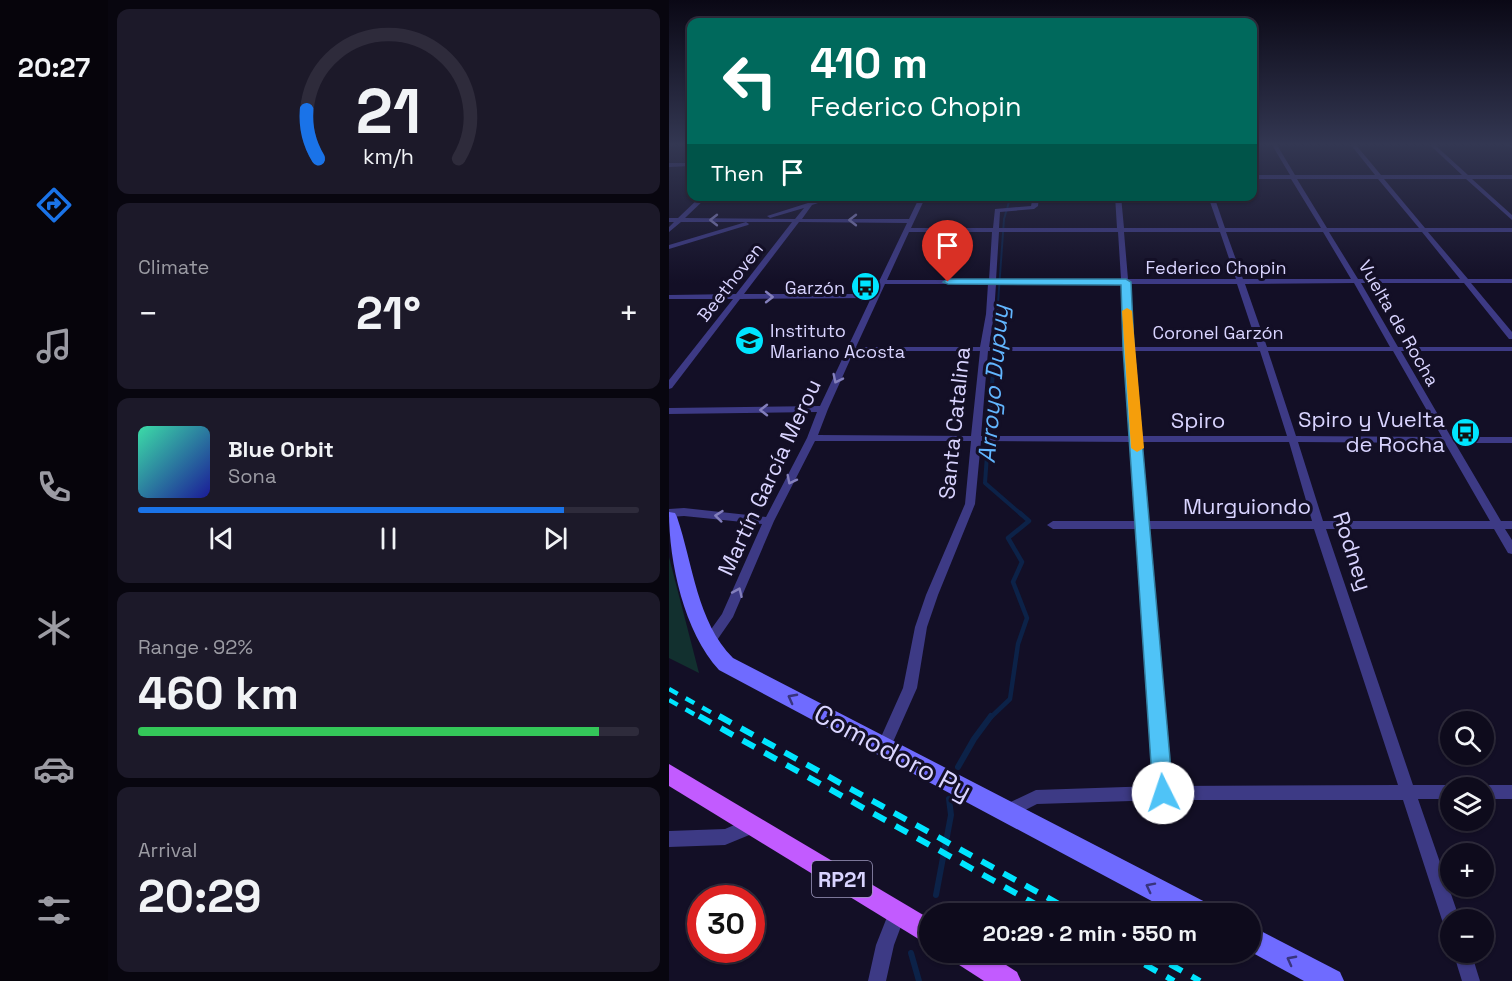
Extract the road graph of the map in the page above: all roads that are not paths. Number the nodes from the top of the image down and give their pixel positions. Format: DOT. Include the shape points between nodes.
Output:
graph roads {
  1 [pos="1300,191"];
  2 [pos="1391,191"];
  3 [pos="1481,191"];
  4 [pos="700,201"];
  5 [pos="812,201"];
  6 [pos="820,201"];
  7 [pos="920,201"];
  8 [pos="1036,201"];
  9 [pos="1118,201"];
  10 [pos="1213,201"];
  11 [pos="810,204"];
  12 [pos="1512,218"];
  13 [pos="669,220"];
  14 [pos="680,220"];
  15 [pos="758,220"];
  16 [pos="797,220"];
  17 [pos="911,220"];
  18 [pos="669,230"];
  19 [pos="907,230"];
  20 [pos="1120,230"];
  21 [pos="1223,230"];
  22 [pos="1325,230"];
  23 [pos="1424,230"];
  24 [pos="1512,230"];
  25 [pos="997,231"];
  26 [pos="669,247"];
  27 [pos="1512,281"];
  28 [pos="883,282"];
  29 [pos="993,282"];
  30 [pos="1126,282"];
  31 [pos="1466,282"];
  32 [pos="1240,283"];
  33 [pos="1357,283"];
  34 [pos="877,296"];
  35 [pos="669,297"];
  36 [pos="738,297"];
  37 [pos="1512,337"];
  38 [pos="1129,348"];
  39 [pos="1261,348"];
  40 [pos="1394,348"];
  41 [pos="852,349"];
  42 [pos="985,349"];
  43 [pos="1512,349"];
  44 [pos="669,386"];
  45 [pos="823,410"];
  46 [pos="669,411"];
  47 [pos="812,438"];
  48 [pos="979,439"];
  49 [pos="1292,439"];
  50 [pos="1449,439"];
  51 [pos="1137,440"];
  52 [pos="1512,440"];
  53 [pos="669,515"];
  54 [pos="769,521"];
  55 [pos="1053,525"];
  56 [pos="1142,525"];
  57 [pos="1497,525"];
  58 [pos="1512,525"];
  59 [pos="1319,526"];
  60 [pos="1512,550"];
  61 [pos="708,642"];
  62 [pos="883,746"];
  63 [pos="669,774"];
  64 [pos="1408,792"];
  65 [pos="1440,792"];
  66 [pos="1494,792"];
  67 [pos="1512,792"];
  68 [pos="1163,793"];
  69 [pos="1006,812"];
  70 [pos="753,825"];
  71 [pos="669,839"];
  72 [pos="1181,903"];
  73 [pos="1447,909"];
  74 [pos="897,913"];
  75 [pos="919,926"];
  76 [pos="1261,944"];
  77 [pos="979,963"];
  78 [pos="1465,963"];
  79 [pos="877,981"];
  80 [pos="1008,981"];
  81 [pos="1331,981"];
  82 [pos="1471,981"];
  1 -- 22 [label="street, Vuelta de Rocha"];
  2 -- 23 [label="street"];
  3 -- 12 [label="street"];
  4 -- 14 [label="street"];
  5 -- 11 [label="street, Beethoven"];
  6 -- 11 [label="street"];
  7 -- 17 [label="street, Martín García Merou"];
  8 -- 25 [label="street, Santa Catalina" via="1035,207 997,210"];
  9 -- 20 [label="street"];
  10 -- 21 [label="street, Rodney"];
  11 -- 15 [label="street"];
  11 -- 16 [label="street, Beethoven"];
  13 -- 14 [label="street"];
  15 -- 14 [label="street, one-way"];
  14 -- 18 [label="street"];
  15 -- 16 [label="street"];
  15 -- 26 [label="street"];
  17 -- 16 [label="street, one-way"];
  16 -- 36 [label="street, Beethoven"];
  17 -- 19 [label="street, Martín García Merou"];
  19 -- 25 [label="street"];
  19 -- 28 [label="street, Martín García Merou"];
  20 -- 21 [label="street"];
  20 -- 25 [label="street"];
  20 -- 30 [label="street"];
  21 -- 22 [label="street"];
  21 -- 32 [label="street, Rodney"];
  22 -- 23 [label="street"];
  22 -- 33 [label="street, Vuelta de Rocha"];
  23 -- 24 [label="street"];
  23 -- 31 [label="street"];
  25 -- 29 [label="street, Santa Catalina"];
  27 -- 31 [label="street, Federico Chopin"];
  28 -- 29 [label="street, Federico Chopin"];
  28 -- 34 [label="street, Martín García Merou"];
  29 -- 30 [label="street, Federico Chopin"];
  29 -- 42 [label="street, Santa Catalina"];
  30 -- 32 [label="street, Federico Chopin"];
  30 -- 38 [label="street"];
  31 -- 33 [label="street, Federico Chopin"];
  31 -- 37 [label="street"];
  32 -- 33 [label="street, Federico Chopin"];
  32 -- 39 [label="street, Rodney"];
  33 -- 40 [label="street, Vuelta de Rocha"];
  36 -- 34 [label="street, one-way"];
  34 -- 41 [label="street, Martín García Merou"];
  35 -- 36 [label="street"];
  36 -- 44 [label="street, Beethoven"];
  38 -- 39 [label="street, Coronel Garzón"];
  38 -- 42 [label="street, Coronel Garzón"];
  38 -- 51 [label="street"];
  39 -- 40 [label="street, Coronel Garzón"];
  39 -- 49 [label="street, Rodney"];
  40 -- 43 [label="street, Coronel Garzón"];
  40 -- 50 [label="street, Vuelta de Rocha"];
  41 -- 42 [label="street, Coronel Garzón"];
  41 -- 45 [label="street, Martín García Merou, one-way"];
  42 -- 48 [label="street, Santa Catalina"];
  45 -- 46 [label="street, one-way"];
  45 -- 47 [label="street, Martín García Merou"];
  47 -- 48 [label="street, Spiro"];
  47 -- 54 [label="street, Martín García Merou, one-way"];
  48 -- 51 [label="street, Spiro"];
  48 -- 62 [label="street, Santa Catalina" via="970,504 921,627 910,687"];
  49 -- 50 [label="street, Spiro"];
  49 -- 51 [label="street, Spiro"];
  49 -- 59 [label="street, Rodney"];
  50 -- 52 [label="street, Spiro"];
  50 -- 57 [label="street, Vuelta de Rocha"];
  51 -- 56 [label="street"];
  54 -- 53 [label="street, Comodoro Py, one-way" via="684,512"];
  53 -- 61 [label="main road, Comodoro Py"];
  61 -- 54 [label="street, Martín García Merou, one-way" via="727,617"];
  55 -- 56 [label="street, Murguiondo"];
  56 -- 59 [label="street, Murguiondo"];
  56 -- 68 [label="street"];
  57 -- 58 [label="street, Murguiondo"];
  57 -- 59 [label="street, Murguiondo"];
  57 -- 60 [label="street, Vuelta de Rocha"];
  59 -- 64 [label="street, Rodney"];
  62 -- 61 [label="main road, Comodoro Py, one-way" via="726,664 715,656"];
  62 -- 69 [label="main road, Comodoro Py"];
  63 -- 70 [label="main road, RP21"];
  64 -- 65 [label="street"];
  64 -- 68 [label="street"];
  64 -- 73 [label="street, Rodney"];
  66 -- 67 [label="street"];
  68 -- 69 [label="street" via="1036,797"];
  72 -- 69 [label="main road, Comodoro Py, one-way"];
  70 -- 71 [label="street" via="725,837"];
  70 -- 74 [label="main road, RP21"];
  74 -- 75 [label="main road, RP21"];
  74 -- 79 [label="street"];
  81 -- 76 [label="main road, one-way"];
  77 -- 80 [label="main road"];
  78 -- 82 [label="street"];
}
